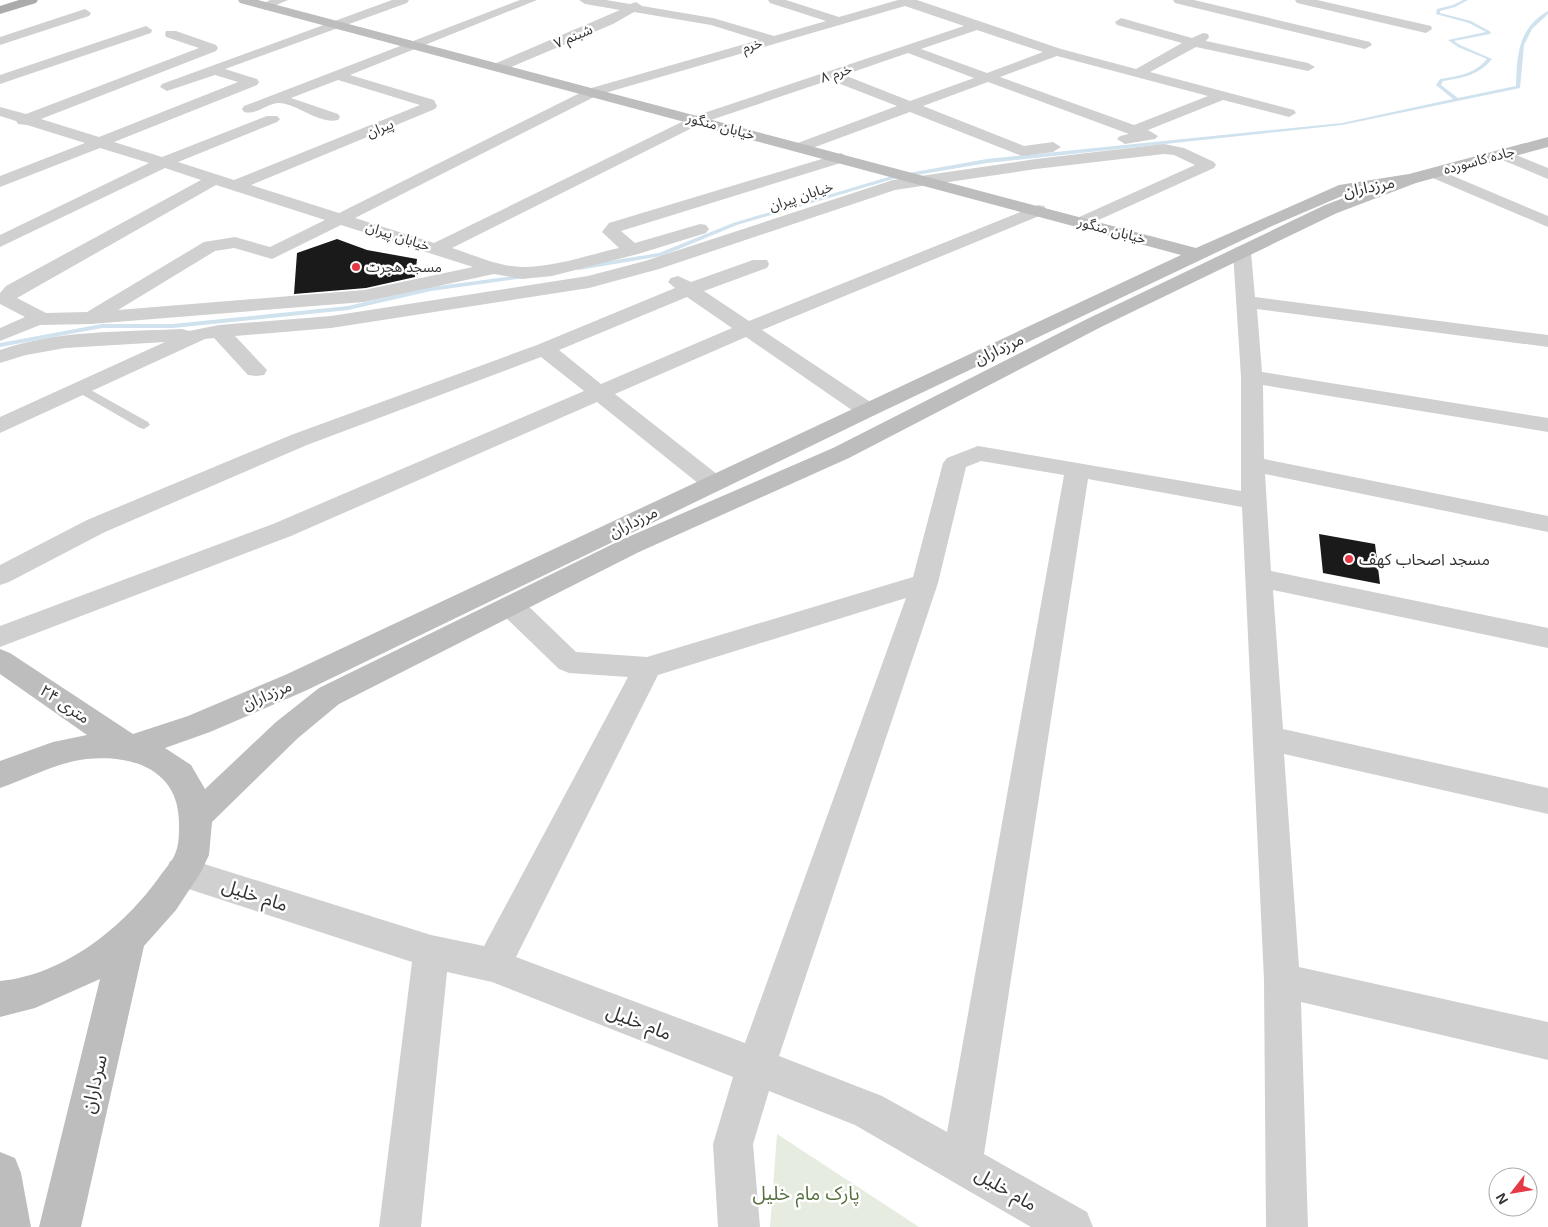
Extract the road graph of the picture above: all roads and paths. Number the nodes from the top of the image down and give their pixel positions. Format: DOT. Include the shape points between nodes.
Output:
graph roads {
  1 [pos="6,0"];
  2 [pos="32,0"];
  3 [pos="244,0"];
  4 [pos="282,0"];
  5 [pos="403,0"];
  6 [pos="531,0"];
  7 [pos="585,0"];
  8 [pos="645,0"];
  9 [pos="774,0"];
  10 [pos="1179,0"];
  11 [pos="1301,0"];
  12 [pos="908,1"];
  13 [pos="0,2"];
  14 [pos="265,6"];
  15 [pos="632,9"];
  16 [pos="0,10"];
  17 [pos="86,13"];
  18 [pos="1244,16"];
  19 [pos="840,21"];
  20 [pos="1121,22"];
  21 [pos="338,25"];
  22 [pos="976,26"];
  23 [pos="146,30"];
  24 [pos="1426,30"];
  25 [pos="171,34"];
  26 [pos="771,40"];
  27 [pos="0,41"];
  28 [pos="1193,42"];
  29 [pos="1365,45"];
  30 [pos="417,46"];
  31 [pos="908,49"];
  32 [pos="1056,52"];
  33 [pos="499,67"];
  34 [pos="1308,67"];
  35 [pos="215,71"];
  36 [pos="1139,73"];
  37 [pos="337,75"];
  38 [pos="831,75"];
  39 [pos="990,79"];
  40 [pos="0,80"];
  41 [pos="252,80"];
  42 [pos="166,87"];
  43 [pos="296,91"];
  44 [pos="593,92"];
  45 [pos="1221,96"];
  46 [pos="278,98"];
  47 [pos="912,107"];
  48 [pos="249,109"];
  49 [pos="0,111"];
  50 [pos="1289,113"];
  51 [pos="333,116"];
  52 [pos="272,119"];
  53 [pos="27,120"];
  54 [pos="697,120"];
  55 [pos="0,130"];
  56 [pos="1135,130"];
  57 [pos="100,142"];
  58 [pos="1548,142"];
  59 [pos="801,147"];
  60 [pos="1022,151"];
  61 [pos="1501,154"];
  62 [pos="841,158"];
  63 [pos="963,159"];
  64 [pos="165,162"];
  65 [pos="885,169"];
  66 [pos="926,172"];
  67 [pos="1434,173"];
  68 [pos="1548,174"];
  69 [pos="216,179"];
  70 [pos="1410,179"];
  71 [pos="850,180"];
  72 [pos="0,182"];
  73 [pos="236,185"];
  74 [pos="1038,210"];
  75 [pos="342,218"];
  76 [pos="1083,222"];
  77 [pos="1548,222"];
  78 [pos="718,223"];
  79 [pos="0,242"];
  80 [pos="436,249"];
  81 [pos="632,250"];
  82 [pos="1242,252"];
  83 [pos="1198,254"];
  84 [pos="760,264"];
  85 [pos="652,265"];
  86 [pos="496,268"];
  87 [pos="690,288"];
  88 [pos="1245,302"];
  89 [pos="91,318"];
  90 [pos="37,319"];
  91 [pos="749,328"];
  92 [pos="210,332"];
  93 [pos="0,335"];
  94 [pos="1548,341"];
  95 [pos="544,349"];
  96 [pos="0,357"];
  97 [pos="256,370"];
  98 [pos="1252,377"];
  99 [pos="80,388"];
  100 [pos="601,394"];
  101 [pos="866,410"];
  102 [pos="144,424"];
  103 [pos="1548,425"];
  104 [pos="0,426"];
  105 [pos="1252,464"];
  106 [pos="1077,470"];
  107 [pos="713,483"];
  108 [pos="1255,501"];
  109 [pos="1548,524"];
  110 [pos="0,576"];
  111 [pos="1260,578"];
  112 [pos="925,584"];
  113 [pos="511,606"];
  114 [pos="0,637"];
  115 [pos="1548,638"];
  116 [pos="0,660"];
  117 [pos="647,668"];
  118 [pos="1267,738"];
  119 [pos="130,748"];
  120 [pos="0,775"];
  121 [pos="1548,800"];
  122 [pos="196,817"];
  123 [pos="182,872"];
  124 [pos="127,940"];
  125 [pos="431,952"];
  126 [pos="493,965"];
  127 [pos="1282,980"];
  128 [pos="0,999"];
  129 [pos="1548,1041"];
  130 [pos="756,1067"];
  131 [pos="962,1164"];
  132 [pos="0,1173"];
  133 [pos="10,1227"];
  134 [pos="60,1227"];
  135 [pos="400,1227"];
  136 [pos="739,1227"];
  137 [pos="1072,1227"];
  138 [pos="1287,1227"];
  1 -- 13 [label="main road"];
  2 -- 16 [label="main road"];
  3 -- 14 [label="street, خیابان منگور"];
  4 -- 14 [label="street"];
  5 -- 21 [label="street"];
  6 -- 30 [label="street"];
  7 -- 15 [label="street"];
  8 -- 15 [label="street, شبنم ۷"];
  9 -- 19 [label="street"];
  10 -- 18 [label="street"];
  11 -- 24 [label="street"];
  12 -- 19 [label="street, خرم"];
  12 -- 22 [label="street"];
  14 -- 21 [label="street, خیابان منگور"];
  15 -- 26 [label="street" via="713,22"];
  15 -- 33 [label="street, شبنم ۷"];
  17 -- 27 [label="street"];
  18 -- 28 [label="street"];
  18 -- 29 [label="street"];
  19 -- 26 [label="street, خرم"];
  20 -- 28 [label="street"];
  21 -- 30 [label="street, خیابان منگور"];
  21 -- 35 [label="street"];
  22 -- 31 [label="street, خرم ۸"];
  22 -- 32 [label="street"];
  23 -- 40 [label="street"];
  25 -- 53 [label="street" via="211,48"];
  26 -- 44 [label="street, خرم"];
  28 -- 34 [label="street"];
  28 -- 36 [label="street"];
  30 -- 33 [label="street, خیابان منگور"];
  30 -- 37 [label="street"];
  31 -- 38 [label="street, خرم ۸"];
  31 -- 39 [label="street"];
  32 -- 36 [label="street"];
  32 -- 39 [label="street"];
  33 -- 44 [label="street, خیابان منگور"];
  35 -- 41 [label="street"];
  35 -- 42 [label="street"];
  36 -- 45 [label="street"];
  37 -- 43 [label="street"];
  37 -- 73 [label="street, پیران" via="429,103 430,106"];
  38 -- 47 [label="street"];
  38 -- 54 [label="street, خرم ۸"];
  39 -- 47 [label="street"];
  39 -- 56 [label="street"];
  41 -- 43 [label="street"];
  41 -- 57 [label="street"];
  43 -- 46 [label="street"];
  44 -- 54 [label="street, خیابان منگور"];
  44 -- 75 [label="street, خرم"];
  45 -- 50 [label="street"];
  45 -- 56 [label="street"];
  46 -- 48 [label="street"];
  46 -- 51 [label="street"];
  47 -- 59 [label="street"];
  47 -- 60 [label="street"];
  49 -- 53 [label="street, خیابان پیران"];
  52 -- 64 [label="street"];
  53 -- 55 [label="street"];
  53 -- 57 [label="street, خیابان پیران"];
  54 -- 59 [label="street, خیابان منگور"];
  54 -- 80 [label="street, خرم ۸"];
  56 -- 60 [label="street" via="1150,136"];
  57 -- 64 [label="street, خیابان پیران"];
  57 -- 72 [label="street"];
  58 -- 61 [label="street, جاده کاسورده"];
  59 -- 62 [label="street, خیابان منگور"];
  60 -- 63 [label="street"];
  61 -- 67 [label="street, جاده کاسورده"];
  61 -- 68 [label="street"];
  62 -- 65 [label="street, خیابان منگور"];
  62 -- 81 [label="street" via="615,227 611,232 614,237"];
  64 -- 69 [label="street, خیابان پیران"];
  64 -- 79 [label="street"];
  65 -- 66 [label="street, خیابان منگور"];
  65 -- 71 [label="street, خیابان پیران"];
  66 -- 74 [label="street, خیابان منگور"];
  66 -- 76 [label="street" via="1036,164 1164,149 1178,151 1208,165"];
  66 -- 85 [label="street" via="893,186"];
  67 -- 70 [label="street, جاده کاسورده"];
  67 -- 77 [label="street"];
  69 -- 73 [label="street, خیابان پیران"];
  69 -- 90 [label="street" via="13,290 6,298 8,301 38,315"];
  70 -- 82 [label="street, مرزداران" via="1331,209"];
  70 -- 83 [label="street, مرزداران" via="1345,190"];
  73 -- 75 [label="street, خیابان پیران"];
  74 -- 76 [label="street, خیابان منگور"];
  74 -- 91 [label="street"];
  75 -- 80 [label="street, خیابان پیران"];
  75 -- 89 [label="street, خرم" via="272,253 235,242 210,246"];
  76 -- 83 [label="street, خیابان منگور"];
  78 -- 81 [label="street, خیابان پیران"];
  80 -- 86 [label="street, خیابان پیران"];
  81 -- 86 [label="street, خیابان پیران" via="535,272"];
  82 -- 88 [label="street"];
  82 -- 113 [label="street, مرزداران" via="1094,323 842,453 630,546"];
  83 -- 101 [label="street, مرزداران"];
  84 -- 87 [label="street"];
  85 -- 87 [label="street"];
  85 -- 92 [label="street" via="563,287 331,322"];
  86 -- 89 [label="street" via="364,296"];
  87 -- 91 [label="street"];
  87 -- 95 [label="street"];
  88 -- 94 [label="street"];
  88 -- 98 [label="street"];
  89 -- 90 [label="street"];
  90 -- 93 [label="street"];
  91 -- 100 [label="street"];
  91 -- 101 [label="street"];
  92 -- 96 [label="street" via="48,344"];
  92 -- 97 [label="street"];
  92 -- 99 [label="street"];
  95 -- 100 [label="street"];
  95 -- 110 [label="street" via="299,440 96,526"];
  98 -- 103 [label="street"];
  98 -- 105 [label="street"];
  99 -- 102 [label="lane"];
  99 -- 104 [label="street"];
  100 -- 107 [label="street"];
  100 -- 114 [label="street" via="282,530"];
  101 -- 107 [label="street, مرزداران"];
  105 -- 108 [label="street"];
  105 -- 109 [label="street"];
  106 -- 108 [label="street"];
  106 -- 112 [label="street" via="978,453 955,463"];
  106 -- 131 [label="street"];
  107 -- 119 [label="street, مرزداران" via="295,683 199,724"];
  108 -- 111 [label="street"];
  111 -- 115 [label="street"];
  111 -- 118 [label="street"];
  112 -- 117 [label="street"];
  112 -- 130 [label="street"];
  113 -- 117 [label="street" via="569,662"];
  113 -- 122 [label="street, مرزداران" via="329,696 287,730"];
  116 -- 119 [label="street, ۲۴ متری"];
  117 -- 126 [label="street"];
  118 -- 121 [label="street"];
  118 -- 127 [label="street"];
  119 -- 120 [label="street" via="86,747 37,759"];
  119 -- 122 [label="street" via="166,762 187,784"];
  122 -- 123 [label="street" via="192,857"];
  123 -- 124 [label="street" via="164,900"];
  123 -- 125 [label="street, مام خلیل"];
  124 -- 128 [label="street" via="75,975 16,998"];
  124 -- 134 [label="street, سرداران"];
  125 -- 126 [label="street, مام خلیل"];
  125 -- 135 [label="street"];
  126 -- 130 [label="street, مام خلیل"];
  127 -- 129 [label="street"];
  127 -- 138 [label="street"];
  130 -- 131 [label="street, مام خلیل" via="868,1110"];
  130 -- 136 [label="street" via="733,1144"];
  131 -- 137 [label="street, مام خلیل"];
  132 -- 133 [label="street"];
}
